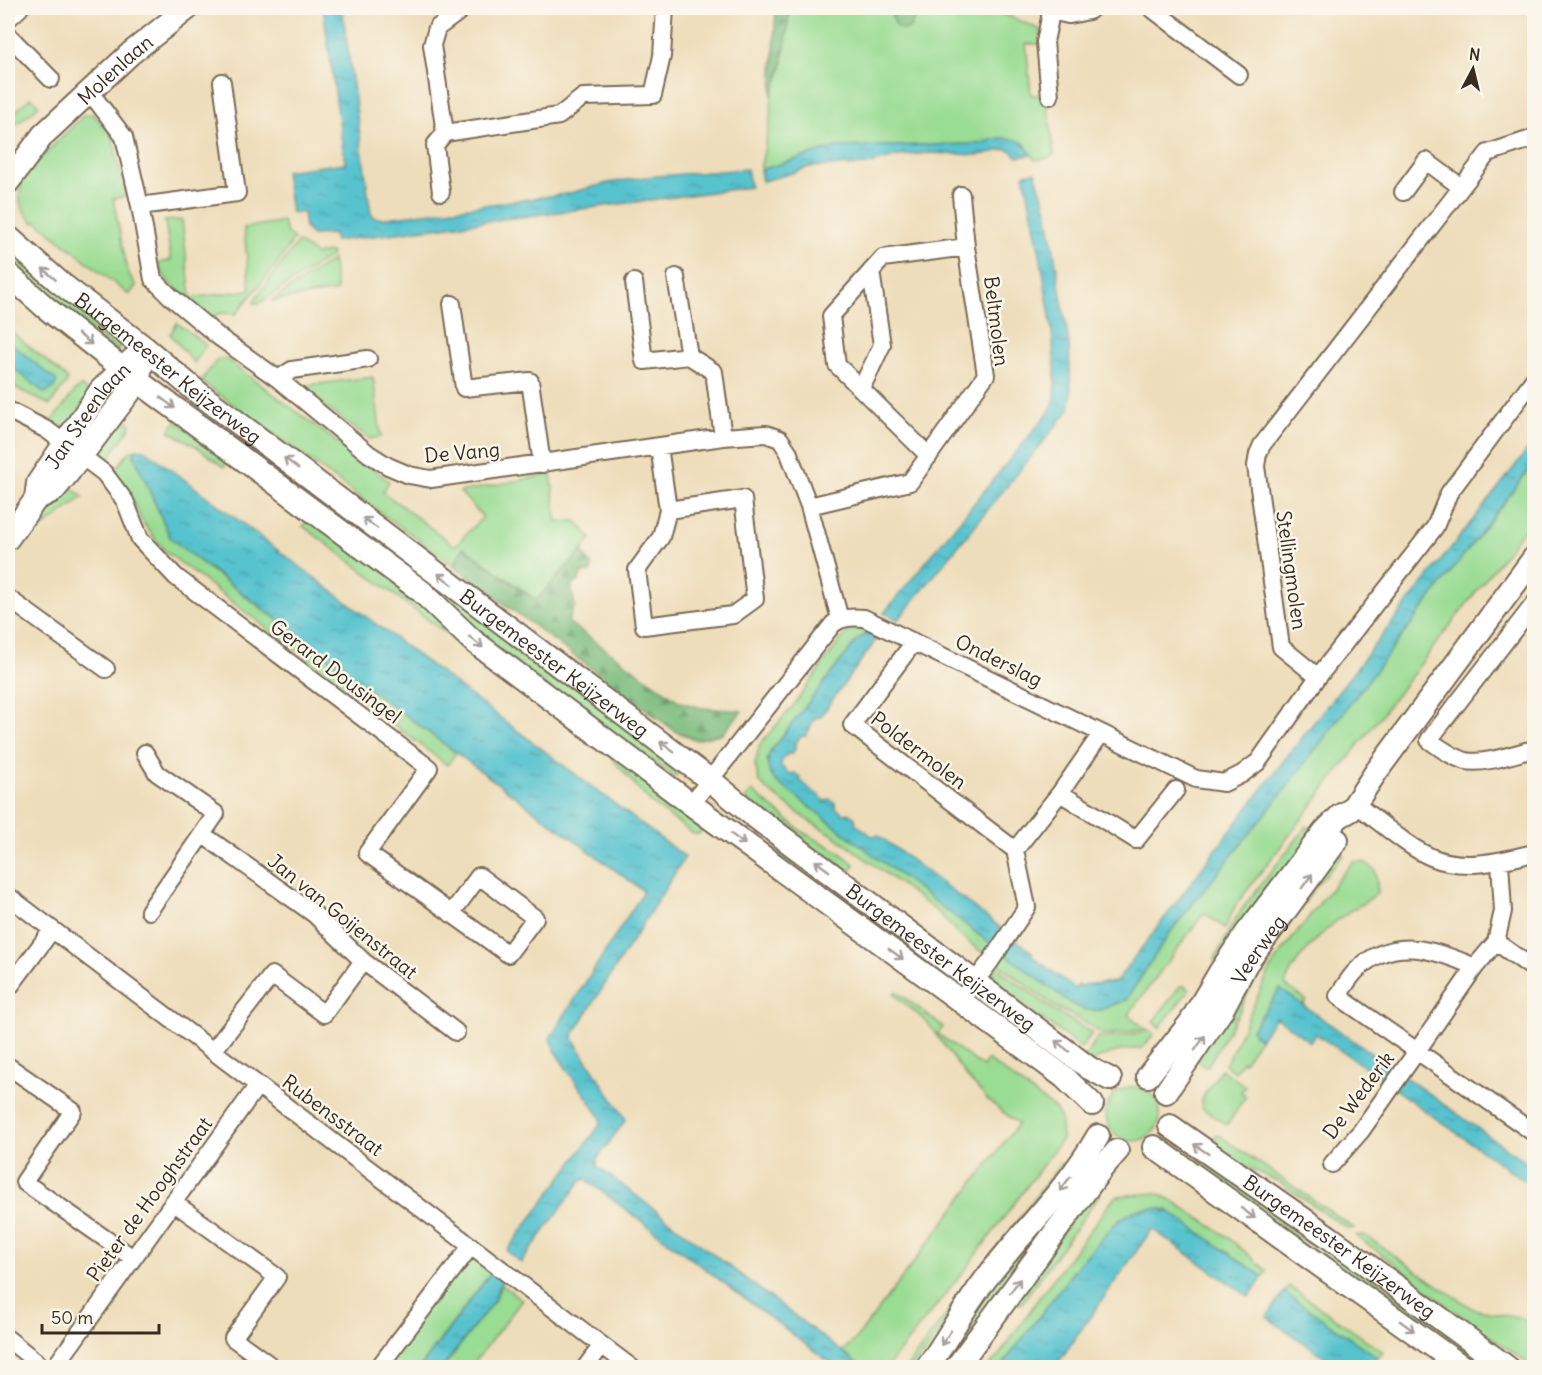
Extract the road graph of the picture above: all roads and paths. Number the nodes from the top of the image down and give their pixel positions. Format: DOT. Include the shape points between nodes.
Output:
graph roads {
  1 [pos="20,8"];
  2 [pos="464,8"];
  3 [pos="665,8"];
  4 [pos="1052,8"];
  5 [pos="1088,8"];
  6 [pos="1150,8"];
  7 [pos="180,10"];
  8 [pos="8,19"];
  9 [pos="8,35"];
  10 [pos="1239,75"];
  11 [pos="51,80"];
  12 [pos="222,82"];
  13 [pos="88,93"];
  14 [pos="1050,96"];
  15 [pos="445,133"];
  16 [pos="43,135"];
  17 [pos="1534,138"];
  18 [pos="8,157"];
  19 [pos="8,182"];
  20 [pos="1461,187"];
  21 [pos="441,192"];
  22 [pos="1403,192"];
  23 [pos="961,195"];
  24 [pos="140,206"];
  25 [pos="8,237"];
  26 [pos="966,247"];
  27 [pos="872,271"];
  28 [pos="8,274"];
  29 [pos="676,277"];
  30 [pos="634,282"];
  31 [pos="452,304"];
  32 [pos="145,348"];
  33 [pos="689,356"];
  34 [pos="368,359"];
  35 [pos="130,374"];
  36 [pos="278,379"];
  37 [pos="1534,379"];
  38 [pos="861,389"];
  39 [pos="8,410"];
  40 [pos="723,437"];
  41 [pos="659,446"];
  42 [pos="73,449"];
  43 [pos="929,456"];
  44 [pos="542,464"];
  45 [pos="809,506"];
  46 [pos="668,510"];
  47 [pos="8,538"];
  48 [pos="1534,558"];
  49 [pos="8,598"];
  50 [pos="1531,616"];
  51 [pos="840,619"];
  52 [pos="914,642"];
  53 [pos="106,669"];
  54 [pos="1318,677"];
  55 [pos="1101,734"];
  56 [pos="1534,749"];
  57 [pos="145,753"];
  58 [pos="710,780"];
  59 [pos="1176,790"];
  60 [pos="1060,793"];
  61 [pos="691,804"];
  62 [pos="1353,807"];
  63 [pos="202,834"];
  64 [pos="1015,850"];
  65 [pos="1534,853"];
  66 [pos="1500,862"];
  67 [pos="8,896"];
  68 [pos="149,911"];
  69 [pos="451,914"];
  70 [pos="52,930"];
  71 [pos="1496,942"];
  72 [pos="363,962"];
  73 [pos="1475,968"];
  74 [pos="1534,969"];
  75 [pos="975,981"];
  76 [pos="8,989"];
  77 [pos="960,1001"];
  78 [pos="456,1032"];
  79 [pos="213,1051"];
  80 [pos="1417,1051"];
  81 [pos="8,1066"];
  82 [pos="1148,1076"];
  83 [pos="1110,1079"];
  84 [pos="258,1085"];
  85 [pos="1166,1092"];
  86 [pos="1092,1104"];
  87 [pos="1170,1126"];
  88 [pos="1534,1133"];
  89 [pos="1098,1136"];
  90 [pos="1154,1147"];
  91 [pos="1117,1151"];
  92 [pos="1332,1164"];
  93 [pos="173,1202"];
  94 [pos="471,1246"];
  95 [pos="133,1258"];
  96 [pos="8,1339"];
  97 [pos="602,1345"];
  98 [pos="44,1368"];
  99 [pos="54,1368"];
  100 [pos="274,1368"];
  101 [pos="378,1368"];
  102 [pos="585,1368"];
  103 [pos="632,1368"];
  104 [pos="927,1368"];
  105 [pos="956,1368"];
  106 [pos="1464,1368"];
  107 [pos="1508,1368"];
  1 -- 8 [label="street"];
  2 -- 15 [label="street" via="437,28 432,45"];
  3 -- 15 [label="street" via="662,56 653,95 583,97 560,116"];
  4 -- 5 [label="main road" via="1069,12"];
  4 -- 14 [label="street" via="1045,42"];
  6 -- 10 [label="street"];
  7 -- 13 [label="main road, Molenlaan"];
  9 -- 11 [label="street"];
  12 -- 24 [label="street" via="237,193"];
  13 -- 16 [label="main road, Molenlaan"];
  13 -- 24 [label="street, De Vang" via="124,137"];
  15 -- 21 [label="street" via="435,145"];
  16 -- 18 [label="main road, Molenlaan"];
  16 -- 19 [label="main road, Molenlaan"];
  17 -- 20 [label="street, Stellingmolen" via="1488,153"];
  20 -- 22 [label="street" via="1426,161"];
  20 -- 54 [label="street, Stellingmolen" via="1258,453 1256,466 1281,647"];
  23 -- 26 [label="street, Beltmolen"];
  24 -- 36 [label="street, De Vang" via="153,279 219,337"];
  32 -- 25 [label="main road, Burgemeester Keijzerweg, one-way"];
  26 -- 27 [label="street" via="883,258"];
  26 -- 43 [label="street, Beltmolen" via="986,375"];
  27 -- 38 [label="street" via="882,345"];
  27 -- 38 [label="street" via="831,316 837,365"];
  28 -- 35 [label="main road, Burgemeester Keijzerweg, one-way"];
  29 -- 33 [label="street"];
  30 -- 33 [label="street" via="644,361"];
  31 -- 44 [label="street" via="464,387 530,381"];
  32 -- 35 [label="main road, Jan Steenlaan"];
  58 -- 32 [label="main road, Burgemeester Keijzerweg, one-way" via="196,391"];
  33 -- 40 [label="street" via="714,372"];
  34 -- 36 [label="street" via="292,370"];
  35 -- 42 [label="main road, Jan Steenlaan" via="100,390"];
  35 -- 61 [label="main road, Burgemeester Keijzerweg, one-way" via="421,591 472,640"];
  36 -- 44 [label="street, De Vang" via="369,454 409,475 431,479"];
  37 -- 54 [label="street" via="1449,493 1435,527"];
  38 -- 43 [label="street"];
  39 -- 42 [label="street"];
  40 -- 41 [label="street, De Vang"];
  40 -- 45 [label="street, De Vang" via="766,434 780,440"];
  41 -- 44 [label="street, De Vang"];
  41 -- 46 [label="street"];
  42 -- 47 [label="main road, Jan Steenlaan" via="38,483 36,499"];
  42 -- 69 [label="street, Gerard Dousingel" via="104,473 125,501 140,539 176,577 429,768 367,853"];
  43 -- 45 [label="street, Beltmolen" via="910,482"];
  45 -- 51 [label="street, De Vang"];
  46 -- 46 [label="street" via="743,499 755,599 733,615 644,626 637,570 661,537"];
  48 -- 62 [label="main road, Veerweg"];
  49 -- 53 [label="street"];
  50 -- 56 [label="street" via="1429,740 1468,761"];
  51 -- 52 [label="street, Onderslag" via="864,618"];
  51 -- 58 [label="street"];
  52 -- 55 [label="street, Onderslag"];
  52 -- 64 [label="street, Poldermolen" via="852,725"];
  54 -- 55 [label="street, Onderslag" via="1258,762 1224,783 1196,779"];
  55 -- 60 [label="street"];
  57 -- 63 [label="street" via="157,773 216,814"];
  58 -- 61 [label="street"];
  75 -- 58 [label="main road, Burgemeester Keijzerweg, one-way"];
  59 -- 60 [label="street" via="1136,840"];
  60 -- 64 [label="street"];
  61 -- 77 [label="main road, Burgemeester Keijzerweg, one-way"];
  62 -- 66 [label="street" via="1431,857 1464,864"];
  62 -- 82 [label="main road, Veerweg" via="1324,831 1246,934 1190,1023"];
  85 -- 62 [label="main road, Veerweg, one-way" via="1222,1010 1246,964 1346,827"];
  63 -- 68 [label="street"];
  63 -- 72 [label="street, Jan van Goijenstraat" via="314,914"];
  64 -- 75 [label="street" via="1027,907"];
  65 -- 66 [label="street"];
  66 -- 71 [label="street" via="1503,911"];
  67 -- 70 [label="street, Rubensstraat"];
  69 -- 69 [label="street, Gerard Dousingel" via="479,876 535,918 508,954"];
  70 -- 76 [label="street"];
  70 -- 79 [label="street, Rubensstraat"];
  71 -- 73 [label="street, De Wederik"];
  71 -- 74 [label="street"];
  72 -- 78 [label="street, Jan van Goijenstraat"];
  72 -- 79 [label="street" via="324,1014 272,975"];
  73 -- 80 [label="street, De Wederik"];
  73 -- 80 [label="street" via="1427,950 1389,951 1355,972 1338,996"];
  75 -- 77 [label="street"];
  83 -- 75 [label="main road, Burgemeester Keijzerweg, one-way" via="1089,1068"];
  77 -- 86 [label="main road, Burgemeester Keijzerweg" via="1064,1077"];
  79 -- 84 [label="street, Rubensstraat"];
  80 -- 88 [label="street"];
  80 -- 92 [label="street, De Wederik"];
  81 -- 95 [label="street" via="73,1112 24,1182"];
  82 -- 83 [label="main road" via="1128,1073"];
  82 -- 85 [label="main road"];
  83 -- 86 [label="main road"];
  84 -- 93 [label="street, Pieter de Hooghstraat"];
  84 -- 94 [label="street, Rubensstraat"];
  85 -- 87 [label="main road" via="1172,1109"];
  86 -- 89 [label="main road"];
  87 -- 90 [label="main road"];
  107 -- 87 [label="main road, Burgemeester Keijzerweg, one-way"];
  89 -- 91 [label="main road"];
  89 -- 104 [label="main road, one-way" via="1048,1206 986,1279"];
  90 -- 91 [label="main road" via="1136,1154"];
  90 -- 106 [label="main road, Burgemeester Keijzerweg, one-way"];
  105 -- 91 [label="main road, one-way"];
  93 -- 95 [label="street, Pieter de Hooghstraat"];
  93 -- 100 [label="street" via="278,1277 233,1338"];
  94 -- 97 [label="street, Rubensstraat"];
  94 -- 101 [label="street"];
  95 -- 99 [label="street, Pieter de Hooghstraat"];
  96 -- 98 [label="street"];
  97 -- 102 [label="street"];
  97 -- 103 [label="street, Rubensstraat"];
}
